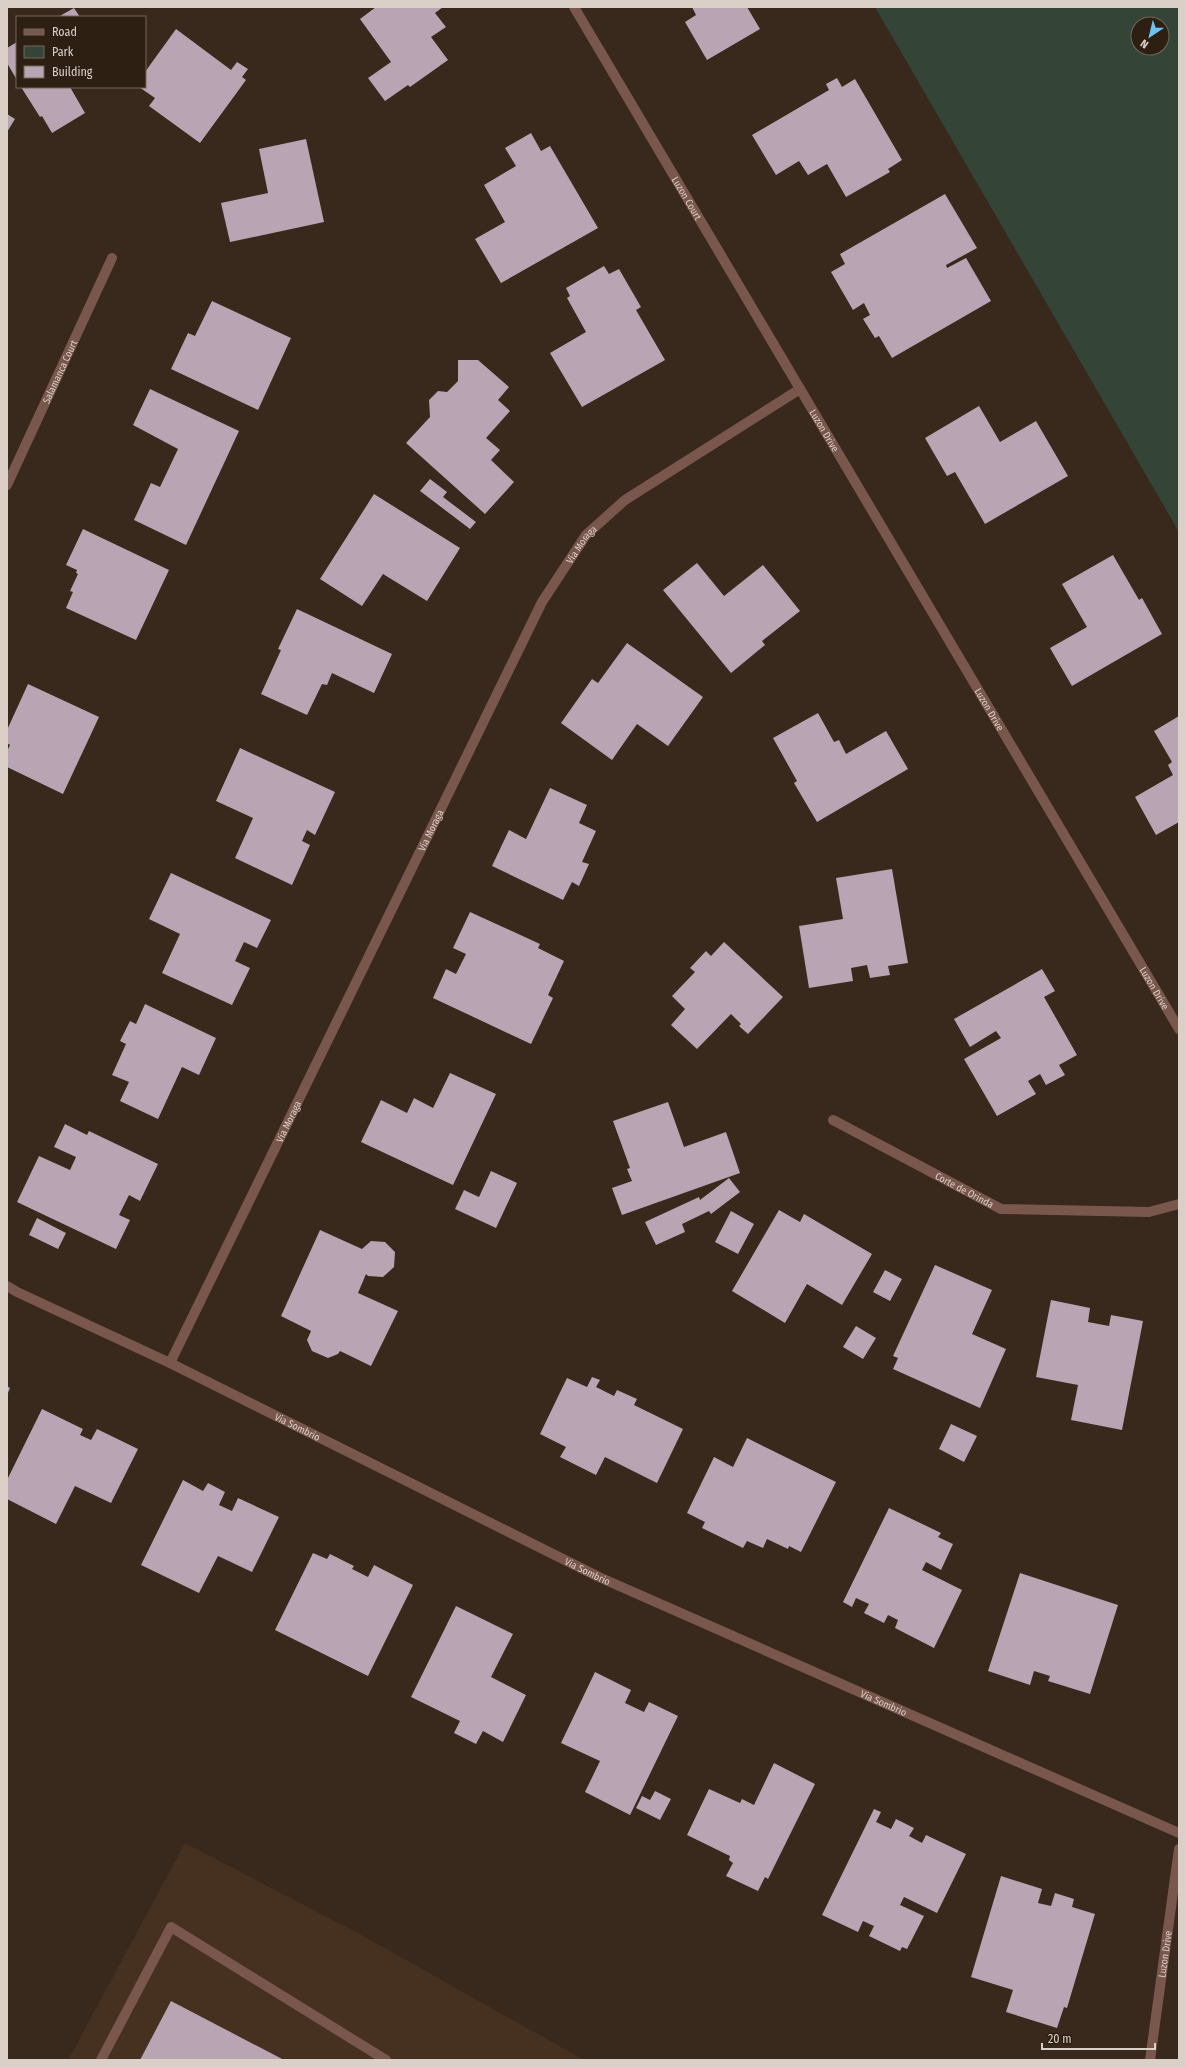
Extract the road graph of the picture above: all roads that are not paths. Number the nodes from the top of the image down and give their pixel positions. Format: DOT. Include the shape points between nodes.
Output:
graph roads {
  1 [pos="574,7"];
  2 [pos="112,258"];
  3 [pos="800,389"];
  4 [pos="7,485"];
  5 [pos="1179,1029"];
  6 [pos="833,1120"];
  7 [pos="1179,1204"];
  8 [pos="7,1286"];
  9 [pos="170,1363"];
  10 [pos="1179,1833"];
  11 [pos="1179,1849"];
  12 [pos="101,2060"];
  13 [pos="386,2060"];
  14 [pos="1150,2060"];
  1 -- 3 [label="street, Luzon Court"];
  2 -- 4 [label="street, Salamanca Court"];
  3 -- 5 [label="street, Luzon Drive"];
  3 -- 9 [label="street, Via Moraga" via="625,500 586,535 542,602"];
  6 -- 7 [label="street, Corte de Orinda" via="1001,1209 1149,1212"];
  8 -- 9 [label="street, Via Sombrio"];
  9 -- 10 [label="street, Via Sombrio" via="599,1576"];
  11 -- 14 [label="street, Luzon Drive"];
  12 -- 13 [label="street" via="171,1927"];
}
